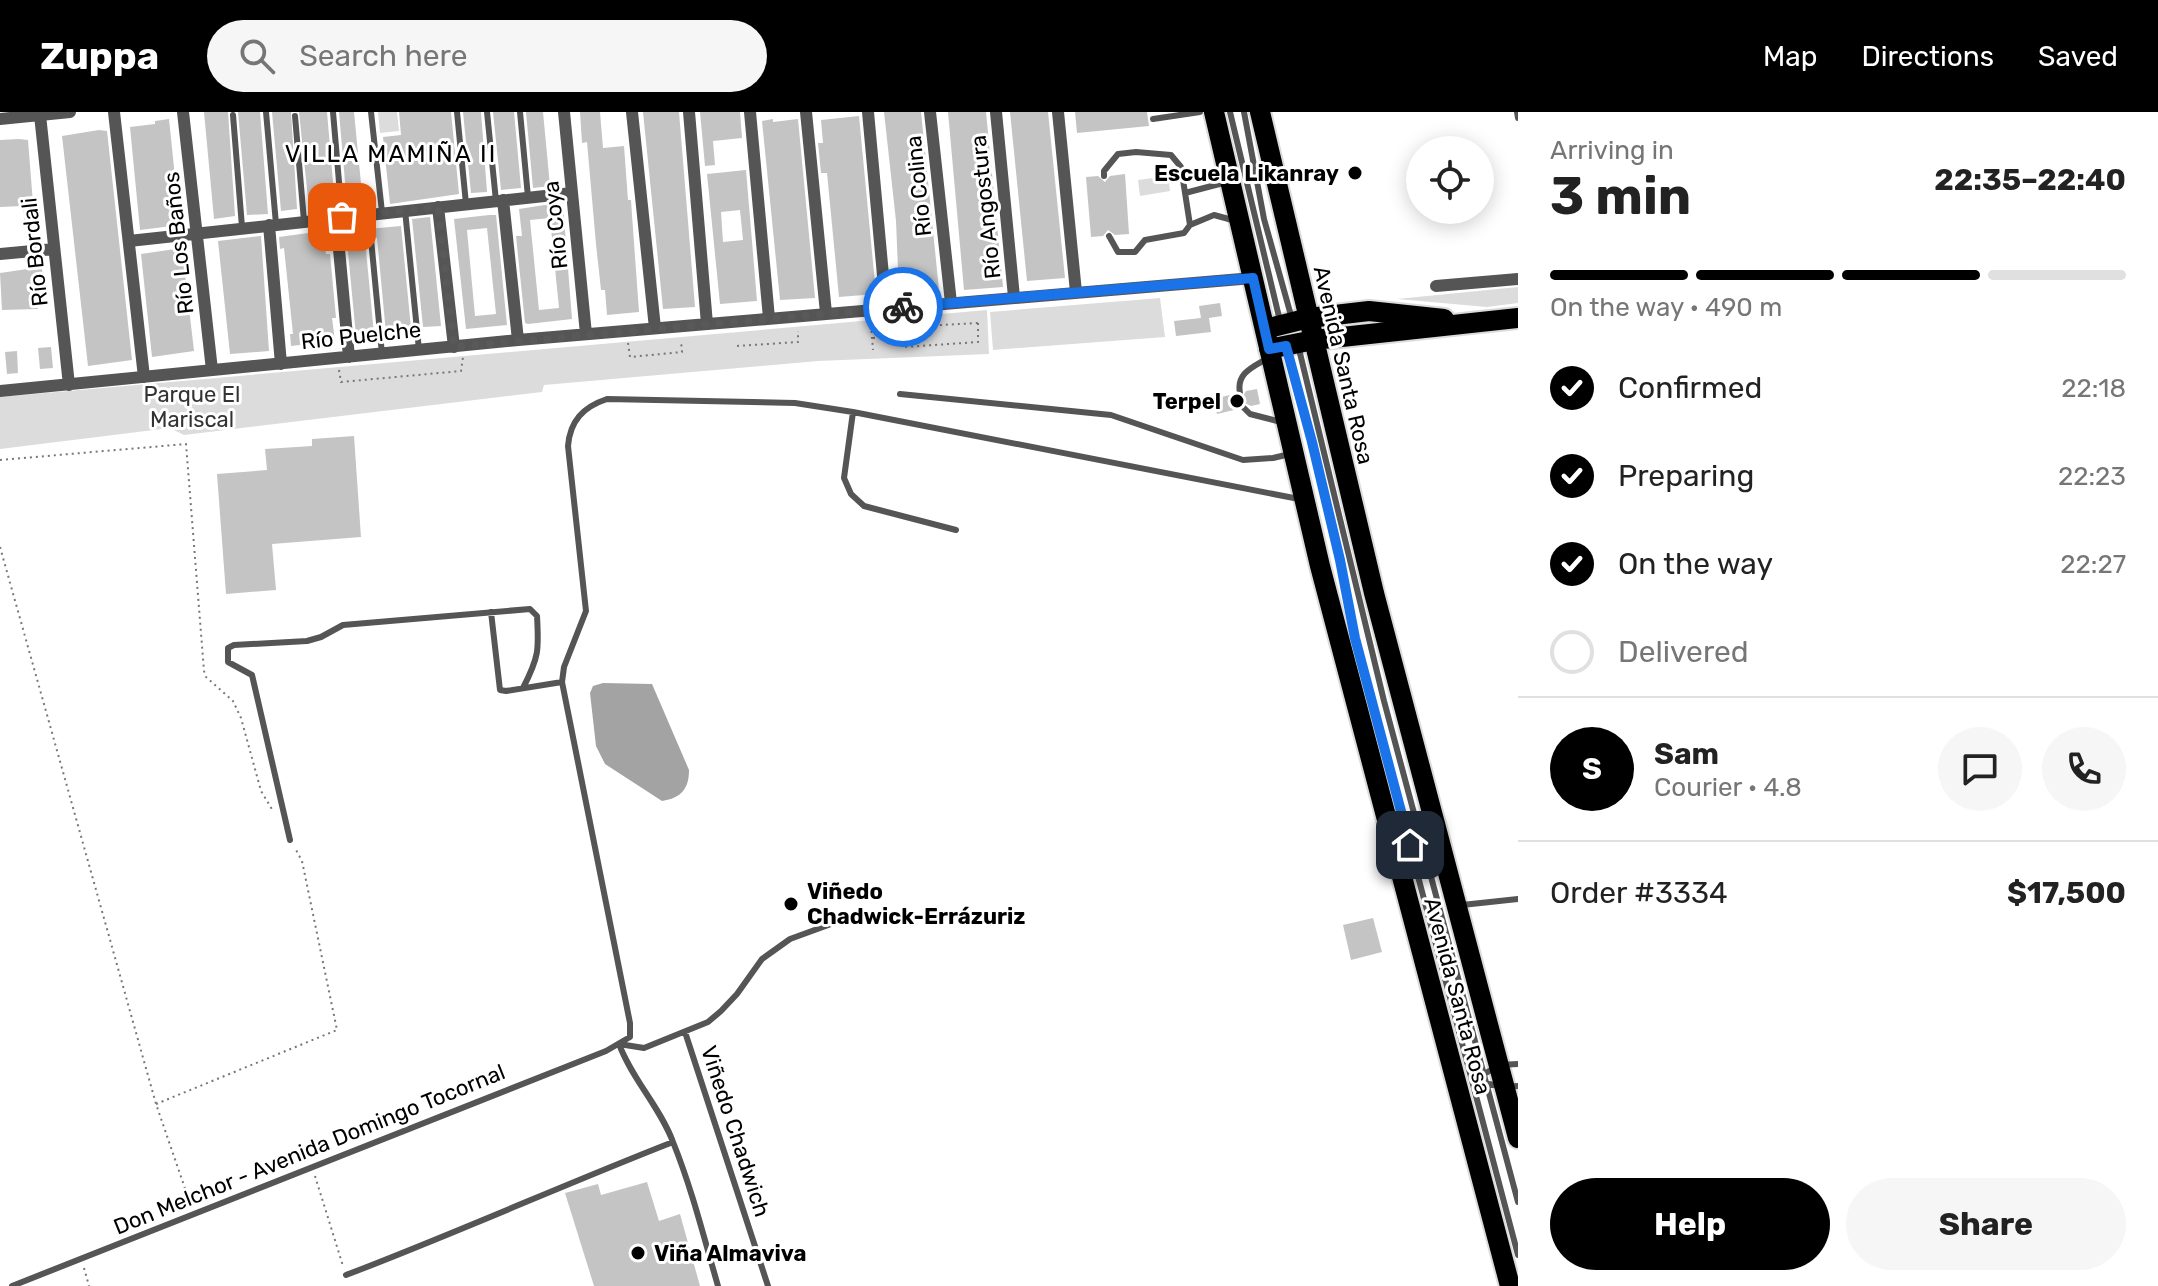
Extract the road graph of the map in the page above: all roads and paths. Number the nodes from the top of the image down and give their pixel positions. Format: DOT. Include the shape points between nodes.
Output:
graph roads {
  1 [pos="70,112"];
  2 [pos="114,112"];
  3 [pos="183,112"];
  4 [pos="266,112"];
  5 [pos="333,112"];
  6 [pos="371,112"];
  7 [pos="457,112"];
  8 [pos="487,112"];
  9 [pos="520,112"];
  10 [pos="564,112"];
  11 [pos="632,112"];
  12 [pos="689,112"];
  13 [pos="750,112"];
  14 [pos="806,112"];
  15 [pos="868,112"];
  16 [pos="930,112"];
  17 [pos="996,112"];
  18 [pos="1058,112"];
  19 [pos="1200,112"];
  20 [pos="1214,112"];
  21 [pos="1230,112"];
  22 [pos="1244,112"];
  23 [pos="1260,112"];
  24 [pos="1517,112"];
  25 [pos="40,115"];
  26 [pos="233,115"];
  27 [pos="295,116"];
  28 [pos="1518,118"];
  29 [pos="0,119"];
  30 [pos="1153,119"];
  31 [pos="1104,176"];
  32 [pos="1231,181"];
  33 [pos="572,193"];
  34 [pos="1185,193"];
  35 [pos="528,197"];
  36 [pos="500,200"];
  37 [pos="466,204"];
  38 [pos="438,207"];
  39 [pos="405,210"];
  40 [pos="382,212"];
  41 [pos="339,217"];
  42 [pos="304,221"];
  43 [pos="1241,223"];
  44 [pos="272,224"];
  45 [pos="1190,225"];
  46 [pos="242,227"];
  47 [pos="197,232"];
  48 [pos="1109,236"];
  49 [pos="371,239"];
  50 [pos="129,241"];
  51 [pos="54,249"];
  52 [pos="0,254"];
  53 [pos="1253,278"];
  54 [pos="1518,279"];
  55 [pos="1436,286"];
  56 [pos="1076,292"];
  57 [pos="1014,297"];
  58 [pos="951,303"];
  59 [pos="886,308"];
  60 [pos="826,313"];
  61 [pos="870,316"];
  62 [pos="769,318"];
  63 [pos="1518,318"];
  64 [pos="798,322"];
  65 [pos="707,324"];
  66 [pos="655,328"];
  67 [pos="680,333"];
  68 [pos="586,334"];
  69 [pos="901,336"];
  70 [pos="1287,337"];
  71 [pos="627,338"];
  72 [pos="872,338"];
  73 [pos="518,340"];
  74 [pos="737,346"];
  75 [pos="419,350"];
  76 [pos="458,350"];
  77 [pos="873,350"];
  78 [pos="382,354"];
  79 [pos="349,357"];
  80 [pos="281,364"];
  81 [pos="339,367"];
  82 [pos="212,370"];
  83 [pos="144,377"];
  84 [pos="69,385"];
  85 [pos="0,391"];
  86 [pos="1240,393"];
  87 [pos="900,394"];
  88 [pos="1244,408"];
  89 [pos="853,412"];
  90 [pos="1287,424"];
  91 [pos="1293,453"];
  92 [pos="0,460"];
  93 [pos="1304,500"];
  94 [pos="956,530"];
  95 [pos="0,547"];
  96 [pos="491,612"];
  97 [pos="562,682"];
  98 [pos="523,688"];
  99 [pos="276,816"];
  100 [pos="290,840"];
  101 [pos="1518,899"];
  102 [pos="1456,906"];
  103 [pos="908,918"];
  104 [pos="685,1032"];
  105 [pos="619,1044"];
  106 [pos="1500,1067"];
  107 [pos="1473,1081"];
  108 [pos="1503,1086"];
  109 [pos="156,1104"];
  110 [pos="1518,1138"];
  111 [pos="673,1142"];
  112 [pos="312,1168"];
  113 [pos="1518,1202"];
  114 [pos="194,1215"];
  115 [pos="1518,1255"];
  116 [pos="81,1258"];
  117 [pos="346,1275"];
  118 [pos="12,1286"];
  119 [pos="89,1286"];
  120 [pos="718,1286"];
  121 [pos="768,1286"];
  122 [pos="1510,1286"];
  1 -- 25 [label="street"];
  2 -- 50 [label="street"];
  3 -- 47 [label="street, Río Los Baños"];
  4 -- 44 [label="lane"];
  5 -- 41 [label="lane"];
  6 -- 40 [label="lane"];
  7 -- 37 [label="lane"];
  8 -- 36 [label="lane"];
  9 -- 35 [label="lane"];
  10 -- 33 [label="street, Río Coya"];
  11 -- 66 [label="street"];
  12 -- 65 [label="street"];
  13 -- 62 [label="street"];
  14 -- 60 [label="street"];
  15 -- 59 [label="street"];
  16 -- 58 [label="street, Río Colina"];
  17 -- 57 [label="street, Río Angostura"];
  18 -- 56 [label="street"];
  19 -- 30 [label="lane"];
  20 -- 32 [label="main road, Avenida Santa Rosa"];
  21 -- 70 [label="lane"];
  22 -- 70 [label="lane"];
  23 -- 70 [label="main road, Avenida Santa Rosa"];
  24 -- 28 [label="lane"];
  25 -- 29 [label="street"];
  25 -- 51 [label="street, Río Bordali"];
  26 -- 46 [label="lane"];
  27 -- 42 [label="lane"];
  31 -- 34 [label="lane" via="1118,154 1159,152 1171,155 1181,167"];
  32 -- 34 [label="lane"];
  32 -- 43 [label="main road, Avenida Santa Rosa"];
  33 -- 35 [label="street"];
  33 -- 68 [label="street, Río Coya"];
  34 -- 45 [label="lane"];
  35 -- 36 [label="street"];
  36 -- 37 [label="street"];
  36 -- 73 [label="street"];
  37 -- 38 [label="street"];
  38 -- 39 [label="street"];
  38 -- 76 [label="street"];
  39 -- 40 [label="street"];
  39 -- 75 [label="lane"];
  40 -- 41 [label="street"];
  41 -- 42 [label="street"];
  41 -- 79 [label="street"];
  42 -- 44 [label="street"];
  43 -- 45 [label="lane" via="1214,215"];
  43 -- 53 [label="main road, Avenida Santa Rosa"];
  44 -- 46 [label="street"];
  44 -- 80 [label="street"];
  45 -- 48 [label="lane" via="1184,233 1145,240 1135,252 1118,252"];
  46 -- 47 [label="street"];
  47 -- 50 [label="street"];
  47 -- 82 [label="street, Río Los Baños"];
  49 -- 78 [label="lane"];
  50 -- 83 [label="street"];
  51 -- 52 [label="street"];
  51 -- 84 [label="street, Río Bordali"];
  53 -- 56 [label="street, Río Puelche"];
  53 -- 70 [label="main road, Avenida Santa Rosa"];
  54 -- 55 [label="street"];
  56 -- 57 [label="street, Río Puelche"];
  57 -- 58 [label="street, Río Puelche"];
  58 -- 59 [label="street, Río Puelche"];
  59 -- 60 [label="street, Río Puelche"];
  60 -- 62 [label="street, Río Puelche"];
  61 -- 72 [label="path"];
  62 -- 65 [label="street, Río Puelche"];
  63 -- 70 [label="main road" via="1476,323 1384,311"];
  64 -- 74 [label="path" via="798,342"];
  65 -- 66 [label="street, Río Puelche"];
  66 -- 68 [label="street, Río Puelche"];
  67 -- 71 [label="path" via="682,352 630,357"];
  68 -- 73 [label="street, Río Puelche"];
  69 -- 69 [label="path" via="905,347 978,342 978,323 903,327"];
  69 -- 72 [label="path"];
  70 -- 86 [label="lane" via="1242,375"];
  70 -- 90 [label="main road, Avenida Santa Rosa"];
  70 -- 102 [label="main road, Avenida Santa Rosa" via="1370,578"];
  70 -- 106 [label="lane" via="1363,617"];
  70 -- 107 [label="lane" via="1355,638"];
  72 -- 77 [label="path"];
  73 -- 76 [label="street, Río Puelche"];
  75 -- 76 [label="street, Río Puelche"];
  75 -- 78 [label="street, Río Puelche"];
  76 -- 81 [label="path" via="461,371 341,382"];
  78 -- 79 [label="street, Río Puelche"];
  79 -- 80 [label="street, Río Puelche"];
  80 -- 82 [label="street, Río Puelche"];
  82 -- 83 [label="street, Río Puelche"];
  83 -- 84 [label="street, Río Puelche"];
  84 -- 85 [label="street, Río Puelche"];
  87 -- 91 [label="lane" via="1111,415 1243,460"];
  88 -- 90 [label="lane"];
  89 -- 93 [label="lane"];
  89 -- 94 [label="lane" via="844,478 851,494 864,506"];
  89 -- 97 [label="lane" via="795,403 623,399 587,408 572,424 568,446 586,611"];
  90 -- 91 [label="main road, Avenida Santa Rosa"];
  91 -- 93 [label="main road, Avenida Santa Rosa"];
  92 -- 99 [label="path" via="186,444 204,671 233,701 261,791"];
  93 -- 122 [label="main road, Avenida Santa Rosa"];
  95 -- 109 [label="path"];
  96 -- 98 [label="lane" via="500,690"];
  96 -- 98 [label="lane" via="530,609 537,616 537,661"];
  96 -- 100 [label="lane" via="343,625 307,641 228,648 228,662 252,675"];
  97 -- 98 [label="lane"];
  97 -- 105 [label="lane" via="630,1023 630,1037"];
  100 -- 109 [label="path" via="302,861 337,1030"];
  101 -- 102 [label="lane"];
  102 -- 106 [label="main road, Avenida Santa Rosa"];
  103 -- 104 [label="lane" via="842,920 790,939 762,959 721,1011"];
  104 -- 105 [label="lane" via="644,1048"];
  104 -- 121 [label="lane, Viñedo Chadwich"];
  105 -- 111 [label="lane"];
  105 -- 112 [label="lane, Don Melchor - Avenida Domingo Tocornal"];
  106 -- 107 [label="lane"];
  106 -- 108 [label="main road, Avenida Santa Rosa"];
  107 -- 108 [label="lane"];
  107 -- 115 [label="lane"];
  108 -- 110 [label="main road, Avenida Santa Rosa"];
  108 -- 113 [label="lane"];
  109 -- 114 [label="path"];
  111 -- 117 [label="lane"];
  111 -- 120 [label="lane"];
  112 -- 114 [label="lane, Don Melchor - Avenida Domingo Tocornal"];
  112 -- 117 [label="path"];
  114 -- 116 [label="lane, Don Melchor - Avenida Domingo Tocornal"];
  116 -- 118 [label="lane, Don Melchor - Avenida Domingo Tocornal"];
  116 -- 119 [label="path"];
}
